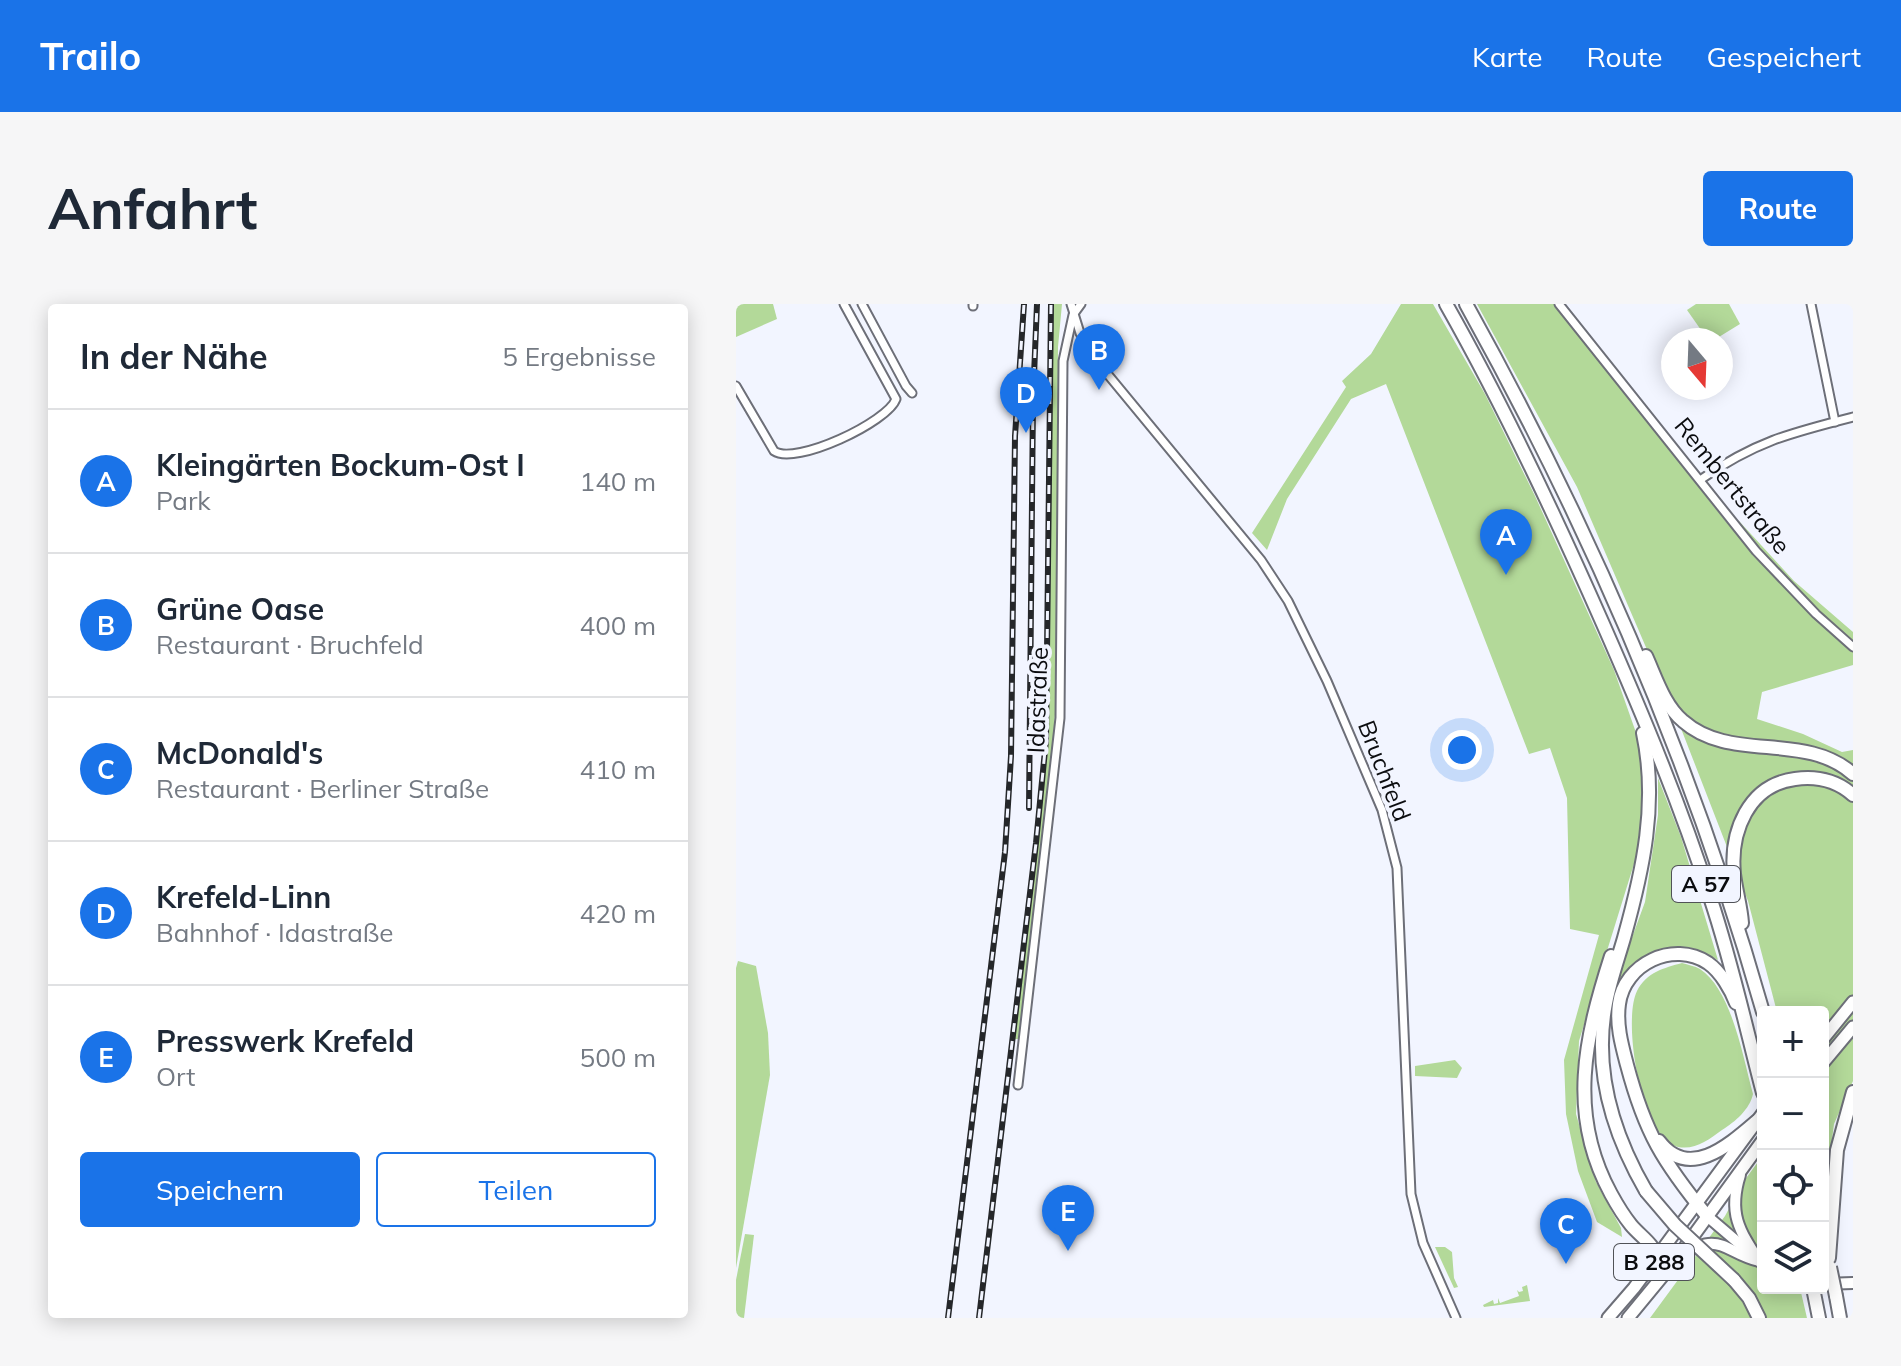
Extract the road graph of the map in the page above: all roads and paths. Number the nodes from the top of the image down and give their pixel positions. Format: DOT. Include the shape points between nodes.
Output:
graph roads {
  1 [pos="844,304"];
  2 [pos="862,304"];
  3 [pos="1071,304"];
  4 [pos="1081,304"];
  5 [pos="1446,304"];
  6 [pos="1466,304"];
  7 [pos="1811,304"];
  8 [pos="1563,305"];
  9 [pos="1073,315"];
  10 [pos="736,386"];
  11 [pos="912,393"];
  12 [pos="1853,417"];
  13 [pos="1835,422"];
  14 [pos="1700,480"];
  15 [pos="1623,620"];
  16 [pos="1853,647"];
  17 [pos="1635,698"];
  18 [pos="1853,774"];
  19 [pos="1853,795"];
  20 [pos="1634,893"];
  21 [pos="1745,947"];
  22 [pos="1853,1002"];
  23 [pos="1761,1006"];
  24 [pos="1853,1027"];
  25 [pos="1829,1032"];
  26 [pos="1829,1056"];
  27 [pos="1757,1071"];
  28 [pos="1757,1072"];
  29 [pos="1018,1085"];
  30 [pos="1853,1092"];
  31 [pos="1640,1109"];
  32 [pos="1757,1120"];
  33 [pos="1757,1121"];
  34 [pos="1757,1148"];
  35 [pos="1743,1166"];
  36 [pos="1697,1203"];
  37 [pos="1707,1216"];
  38 [pos="1757,1257"];
  39 [pos="1657,1258"];
  40 [pos="1757,1260"];
  41 [pos="1675,1261"];
  42 [pos="1757,1261"];
  43 [pos="1829,1262"];
  44 [pos="1853,1283"];
  45 [pos="1829,1284"];
  46 [pos="1814,1294"];
  47 [pos="1456,1318"];
  48 [pos="1608,1318"];
  49 [pos="1628,1318"];
  50 [pos="1759,1318"];
  51 [pos="1819,1318"];
  52 [pos="1840,1318"];
  1 -- 10 [label="street" via="896,399 886,413 788,456 774,451"];
  2 -- 11 [label="street"];
  3 -- 9 [label="street, Bruchfeld"];
  4 -- 9 [label="street"];
  5 -- 17 [label="highway, A 57" via="1550,502"];
  6 -- 15 [label="highway, A 57" via="1542,444"];
  7 -- 13 [label="street"];
  8 -- 14 [label="street, Rembertstraße"];
  9 -- 29 [label="street, Idastraße" via="1063,361 1060,718"];
  9 -- 47 [label="street, Bruchfeld" via="1100,365 1281,589 1320,664 1382,810 1397,868 1411,1194 1423,1243"];
  12 -- 13 [label="street"];
  13 -- 14 [label="street" via="1767,441"];
  14 -- 16 [label="street, Rembertstraße" via="1756,551"];
  15 -- 18 [label="highway" via="1682,721 1726,741 1817,754"];
  15 -- 21 [label="highway, A 57"];
  17 -- 20 [label="highway" via="1649,763 1651,806"];
  17 -- 27 [label="highway, A 57" via="1712,902"];
  19 -- 21 [label="highway" via="1828,780 1810,778 1790,779 1756,797 1735,839"];
  20 -- 39 [label="highway" via="1592,1014 1585,1102 1608,1188"];
  20 -- 50 [label="highway, bridge" via="1606,1005 1602,1053 1611,1115 1646,1191 1734,1280"];
  21 -- 23 [label="highway, A 57"];
  22 -- 25 [label="main road"];
  24 -- 26 [label="main road"];
  28 -- 31 [label="highway" via="1735,1000 1721,977 1709,964 1690,956 1654,958 1625,983 1619,1003 1621,1038"];
  30 -- 43 [label="highway" via="1837,1150"];
  31 -- 32 [label="highway" via="1667,1152 1686,1159 1718,1152"];
  31 -- 36 [label="highway" via="1675,1178"];
  33 -- 36 [label="main road, B 288"];
  34 -- 35 [label="main road, B 288"];
  35 -- 37 [label="main road, B 288"];
  35 -- 38 [label="main road" via="1735,1190 1735,1217"];
  36 -- 37 [label="highway"];
  36 -- 39 [label="main road, B 288"];
  37 -- 40 [label="main road"];
  37 -- 41 [label="main road, B 288"];
  39 -- 48 [label="main road, B 288"];
  41 -- 42 [label="main road" via="1710,1243"];
  41 -- 49 [label="main road, B 288"];
  43 -- 52 [label="highway, bridge"];
  44 -- 45 [label="main road"];
  46 -- 51 [label="highway"];
}
